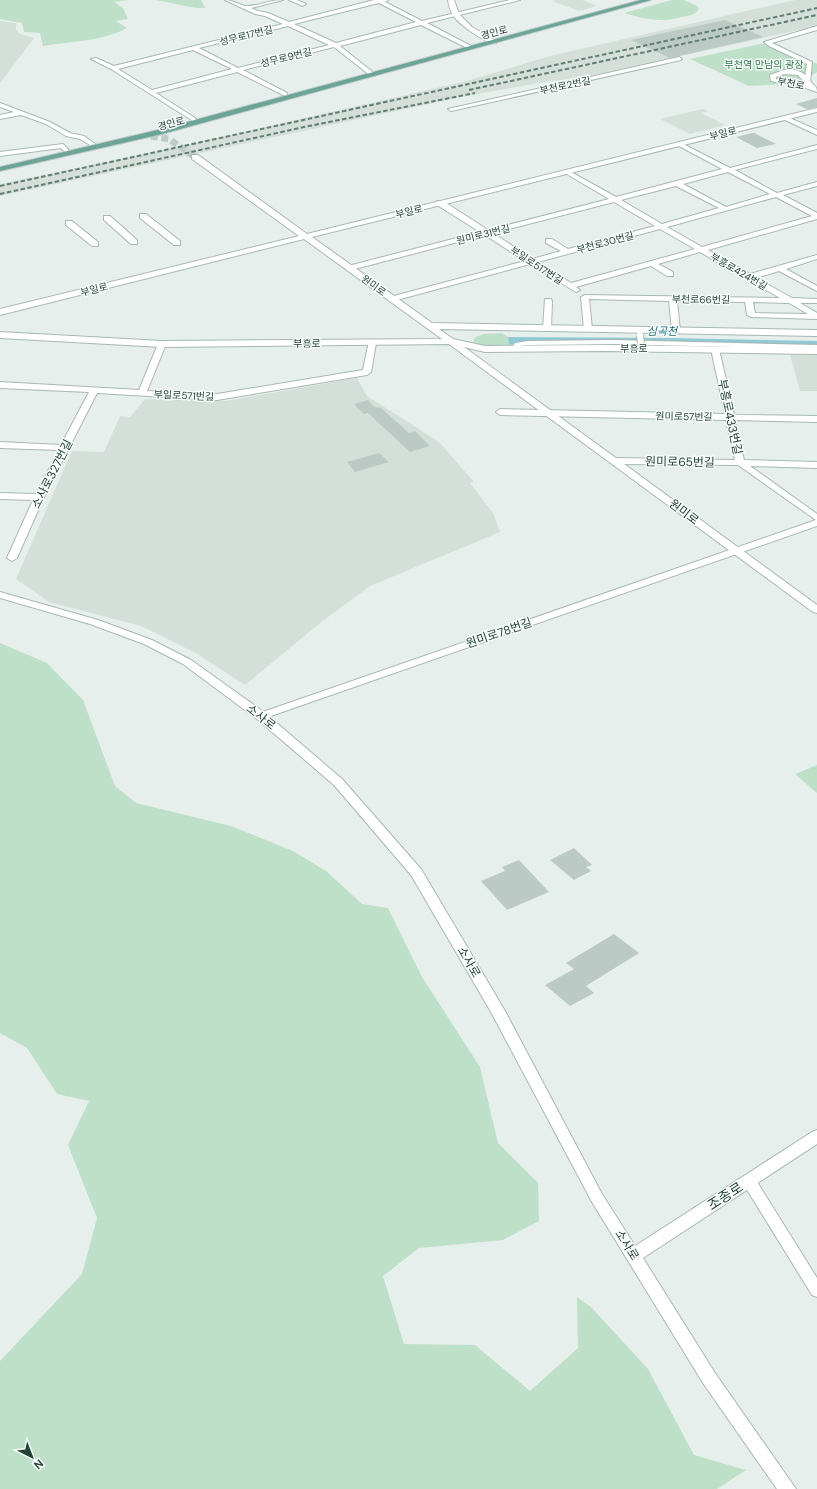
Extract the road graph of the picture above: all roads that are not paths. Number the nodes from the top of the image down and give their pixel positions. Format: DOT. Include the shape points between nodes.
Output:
graph roads {
  1 [pos="228,0"];
  2 [pos="280,0"];
  3 [pos="292,0"];
  4 [pos="380,0"];
  5 [pos="451,0"];
  6 [pos="517,0"];
  7 [pos="648,0"];
  8 [pos="638,1"];
  9 [pos="303,4"];
  10 [pos="245,8"];
  11 [pos="456,15"];
  12 [pos="421,23"];
  13 [pos="289,24"];
  14 [pos="817,28"];
  15 [pos="494,42"];
  16 [pos="334,45"];
  17 [pos="194,48"];
  18 [pos="471,48"];
  19 [pos="94,59"];
  20 [pos="678,59"];
  21 [pos="113,68"];
  22 [pos="237,70"];
  23 [pos="817,71"];
  24 [pos="810,73"];
  25 [pos="373,75"];
  26 [pos="344,83"];
  27 [pos="807,83"];
  28 [pos="815,89"];
  29 [pos="151,92"];
  30 [pos="285,94"];
  31 [pos="0,106"];
  32 [pos="451,109"];
  33 [pos="817,110"];
  34 [pos="21,113"];
  35 [pos="0,117"];
  36 [pos="785,118"];
  37 [pos="193,119"];
  38 [pos="172,130"];
  39 [pos="817,133"];
  40 [pos="150,136"];
  41 [pos="59,139"];
  42 [pos="92,144"];
  43 [pos="679,144"];
  44 [pos="817,147"];
  45 [pos="64,148"];
  46 [pos="0,154"];
  47 [pos="195,157"];
  48 [pos="0,165"];
  49 [pos="728,170"];
  50 [pos="0,171"];
  51 [pos="567,172"];
  52 [pos="678,184"];
  53 [pos="817,184"];
  54 [pos="776,195"];
  55 [pos="616,200"];
  56 [pos="440,203"];
  57 [pos="724,210"];
  58 [pos="143,216"];
  59 [pos="817,217"];
  60 [pos="107,218"];
  61 [pos="69,222"];
  62 [pos="661,227"];
  63 [pos="487,233"];
  64 [pos="307,237"];
  65 [pos="549,241"];
  66 [pos="134,242"];
  67 [pos="177,243"];
  68 [pos="95,244"];
  69 [pos="701,249"];
  70 [pos="568,252"];
  71 [pos="817,257"];
  72 [pos="808,260"];
  73 [pos="531,262"];
  74 [pos="652,263"];
  75 [pos="817,264"];
  76 [pos="351,268"];
  77 [pos="780,268"];
  78 [pos="670,274"];
  79 [pos="750,277"];
  80 [pos="570,286"];
  81 [pos="817,289"];
  82 [pos="585,296"];
  83 [pos="673,298"];
  84 [pos="393,299"];
  85 [pos="749,300"];
  86 [pos="548,301"];
  87 [pos="792,301"];
  88 [pos="817,301"];
  89 [pos="0,312"];
  90 [pos="817,316"];
  91 [pos="431,326"];
  92 [pos="509,328"];
  93 [pos="547,329"];
  94 [pos="588,329"];
  95 [pos="676,331"];
  96 [pos="640,332"];
  97 [pos="817,333"];
  98 [pos="0,335"];
  99 [pos="452,341"];
  100 [pos="372,343"];
  101 [pos="162,344"];
  102 [pos="642,346"];
  103 [pos="516,347"];
  104 [pos="817,347"];
  105 [pos="715,349"];
  106 [pos="817,351"];
  107 [pos="0,385"];
  108 [pos="94,391"];
  109 [pos="142,392"];
  110 [pos="500,412"];
  111 [pos="552,414"];
  112 [pos="729,417"];
  113 [pos="817,419"];
  114 [pos="0,444"];
  115 [pos="64,448"];
  116 [pos="616,461"];
  117 [pos="740,463"];
  118 [pos="817,464"];
  119 [pos="0,496"];
  120 [pos="39,497"];
  121 [pos="817,518"];
  122 [pos="817,523"];
  123 [pos="736,551"];
  124 [pos="12,558"];
  125 [pos="0,595"];
  126 [pos="817,610"];
  127 [pos="261,716"];
  128 [pos="817,1136"];
  129 [pos="749,1181"];
  130 [pos="633,1256"];
  131 [pos="817,1291"];
  132 [pos="787,1489"];
  1 -- 10 [label="street"];
  2 -- 10 [label="street"];
  3 -- 9 [label="street"];
  4 -- 12 [label="street"];
  4 -- 13 [label="street, 성무로17번길"];
  5 -- 11 [label="street"];
  6 -- 11 [label="street, 성무로9번길"];
  7 -- 8 [label="main road, 경인로"];
  8 -- 15 [label="main road, 경인로"];
  10 -- 13 [label="street"];
  11 -- 12 [label="street, 성무로9번길"];
  11 -- 15 [label="street" via="470,28"];
  12 -- 16 [label="street, 성무로9번길"];
  12 -- 18 [label="street"];
  13 -- 16 [label="street"];
  13 -- 17 [label="street, 성무로17번길"];
  14 -- 24 [label="street" via="767,42 810,63"];
  15 -- 18 [label="main road, 경인로"];
  16 -- 22 [label="street, 성무로9번길"];
  16 -- 25 [label="street" via="352,56"];
  17 -- 21 [label="street, 성무로17번길"];
  17 -- 22 [label="street"];
  18 -- 25 [label="main road, 경인로"];
  19 -- 21 [label="street"];
  20 -- 32 [label="street, 부천로2번길"];
  21 -- 29 [label="street"];
  22 -- 29 [label="street, 성무로9번길"];
  22 -- 30 [label="street"];
  23 -- 24 [label="street"];
  24 -- 27 [label="street"];
  25 -- 26 [label="main road, 경인로"];
  26 -- 30 [label="main road, 경인로"];
  26 -- 38 [label="street"];
  26 -- 50 [label="main road, 경인로" via="140,142"];
  27 -- 28 [label="street, 부천로"];
  27 -- 28 [label="street, 부천로" via="804,76 792,72 776,74 772,78 779,82"];
  29 -- 37 [label="street"];
  30 -- 37 [label="main road, 경인로"];
  31 -- 34 [label="street"];
  33 -- 36 [label="street, 부일로"];
  34 -- 35 [label="street"];
  34 -- 42 [label="street" via="48,122 68,135 82,136"];
  36 -- 39 [label="street"];
  36 -- 43 [label="street, 부일로"];
  37 -- 42 [label="main road, 경인로"];
  40 -- 50 [label="street"];
  41 -- 45 [label="street"];
  42 -- 45 [label="main road, 경인로"];
  43 -- 49 [label="street"];
  43 -- 51 [label="street, 부일로"];
  44 -- 49 [label="street, 원미로31번길"];
  45 -- 46 [label="street, 경인로"];
  45 -- 48 [label="main road, 경인로"];
  47 -- 64 [label="street, 원미로"];
  49 -- 52 [label="street, 원미로31번길"];
  49 -- 54 [label="street"];
  51 -- 55 [label="street, 부흥로424번길"];
  51 -- 56 [label="street, 부일로"];
  52 -- 55 [label="street, 원미로31번길"];
  52 -- 57 [label="street"];
  53 -- 54 [label="street, 부천로30번길"];
  54 -- 57 [label="street, 부천로30번길"];
  54 -- 59 [label="street"];
  55 -- 62 [label="street, 부흥로424번길"];
  55 -- 63 [label="street, 원미로31번길"];
  56 -- 63 [label="street, 부일로517번길"];
  56 -- 64 [label="street, 부일로"];
  57 -- 62 [label="street, 부천로30번길"];
  58 -- 67 [label="street"];
  59 -- 69 [label="street"];
  60 -- 66 [label="street"];
  61 -- 68 [label="street"];
  62 -- 69 [label="street, 부흥로424번길"];
  62 -- 70 [label="street, 부천로30번길"];
  63 -- 73 [label="street, 부일로517번길"];
  63 -- 76 [label="street, 원미로31번길"];
  64 -- 76 [label="street, 원미로"];
  64 -- 89 [label="street, 부일로"];
  65 -- 70 [label="street"];
  69 -- 74 [label="street"];
  69 -- 79 [label="street, 부흥로424번길"];
  70 -- 73 [label="street, 부천로30번길"];
  71 -- 72 [label="street"];
  72 -- 75 [label="street"];
  72 -- 77 [label="street"];
  73 -- 80 [label="street, 부일로517번길"];
  73 -- 84 [label="street, 부천로30번길"];
  74 -- 78 [label="street"];
  74 -- 80 [label="street"];
  76 -- 84 [label="street, 원미로"];
  77 -- 79 [label="street"];
  77 -- 81 [label="street"];
  79 -- 87 [label="street, 부흥로424번길"];
  80 -- 82 [label="street, 부일로517번길"];
  82 -- 83 [label="street, 부천로66번길"];
  82 -- 94 [label="street"];
  83 -- 85 [label="street, 부천로66번길"];
  83 -- 95 [label="street"];
  84 -- 91 [label="street, 원미로"];
  85 -- 87 [label="street, 부천로66번길"];
  85 -- 90 [label="street" via="751,315"];
  86 -- 93 [label="street"];
  87 -- 88 [label="street, 부천로66번길"];
  87 -- 90 [label="street, 부흥로424번길"];
  91 -- 92 [label="street, 부흥로"];
  91 -- 99 [label="street, 원미로"];
  92 -- 93 [label="street, 부흥로"];
  92 -- 99 [label="street, 부흥로"];
  93 -- 94 [label="street, 부흥로"];
  94 -- 96 [label="street, 부흥로"];
  95 -- 96 [label="street, 부흥로"];
  95 -- 97 [label="street, 부흥로"];
  96 -- 102 [label="street, bridge"];
  98 -- 101 [label="street, 부흥로"];
  99 -- 100 [label="street, 부흥로"];
  99 -- 102 [label="street, 부흥로" via="485,349"];
  99 -- 111 [label="street, 원미로"];
  100 -- 101 [label="street, 부흥로"];
  100 -- 109 [label="street, 부일로571번길" via="367,372 217,397"];
  101 -- 109 [label="street"];
  102 -- 105 [label="street, 부흥로"];
  103 -- 104 [label="street" via="517,344 528,343 607,342"];
  105 -- 106 [label="street, 부흥로"];
  105 -- 112 [label="street, 부흥로433번길"];
  107 -- 108 [label="street, 부일로571번길"];
  108 -- 109 [label="street, 부일로571번길"];
  108 -- 115 [label="street, 소사로327번길"];
  110 -- 111 [label="street"];
  111 -- 112 [label="street, 원미로57번길"];
  111 -- 116 [label="street, 원미로"];
  112 -- 113 [label="street, 원미로57번길"];
  112 -- 117 [label="street, 부흥로433번길"];
  114 -- 115 [label="street"];
  115 -- 120 [label="street, 소사로327번길"];
  116 -- 117 [label="street, 원미로65번길"];
  116 -- 123 [label="street, 원미로"];
  117 -- 118 [label="street, 원미로65번길"];
  117 -- 121 [label="street, 부흥로433번길"];
  119 -- 120 [label="street"];
  120 -- 124 [label="street, 소사로327번길"];
  122 -- 123 [label="street, 원미로78번길"];
  123 -- 126 [label="street, 원미로"];
  123 -- 127 [label="street, 원미로78번길"];
  125 -- 127 [label="street, 소사로" via="94,622 148,642 187,662"];
  127 -- 130 [label="street, 소사로" via="338,782 416,872 498,1011 598,1198"];
  128 -- 129 [label="street, 조종로"];
  129 -- 130 [label="street, 조종로"];
  129 -- 131 [label="street"];
  130 -- 132 [label="street, 소사로" via="709,1378"];
}
